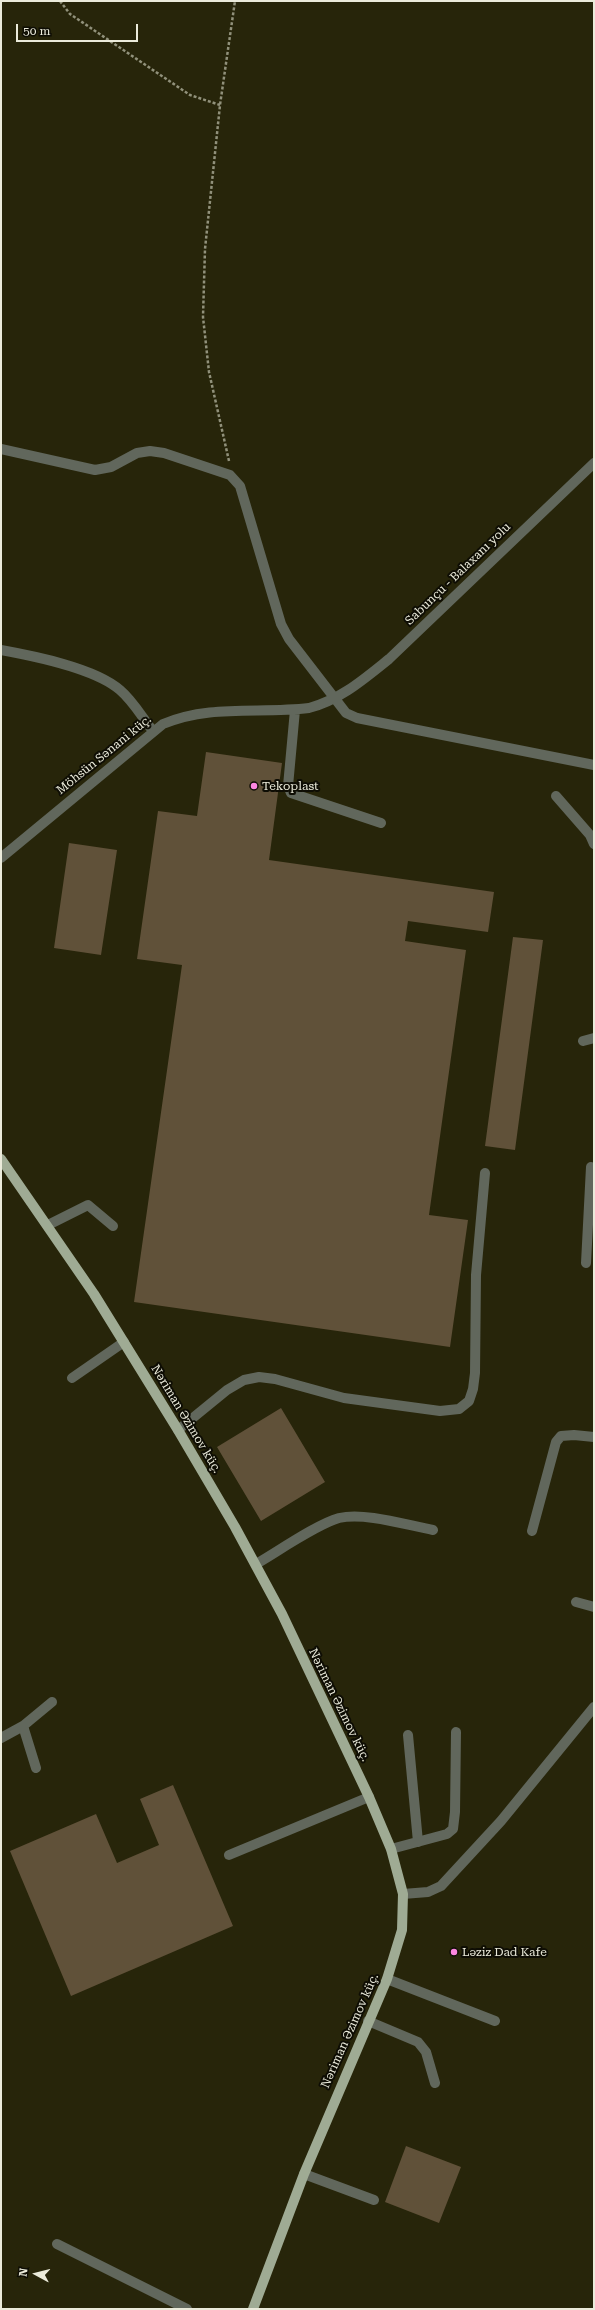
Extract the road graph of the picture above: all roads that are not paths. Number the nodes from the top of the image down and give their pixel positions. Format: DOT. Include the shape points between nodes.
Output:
graph roads {
  1 [pos="1,449"];
  2 [pos="594,463"];
  3 [pos="2,652"];
  4 [pos="335,698"];
  5 [pos="295,710"];
  6 [pos="153,731"];
  7 [pos="594,765"];
  8 [pos="556,796"];
  9 [pos="381,824"];
  10 [pos="594,844"];
  11 [pos="1,858"];
  12 [pos="594,1038"];
  13 [pos="583,1041"];
  14 [pos="1,1159"];
  15 [pos="591,1167"];
  16 [pos="485,1172"];
  17 [pos="592,1213"];
  18 [pos="48,1225"];
  19 [pos="113,1226"];
  20 [pos="586,1263"];
  21 [pos="124,1342"];
  22 [pos="72,1378"];
  23 [pos="178,1430"];
  24 [pos="594,1437"];
  25 [pos="433,1530"];
  26 [pos="532,1531"];
  27 [pos="256,1564"];
  28 [pos="576,1602"];
  29 [pos="594,1607"];
  30 [pos="52,1702"];
  31 [pos="594,1707"];
  32 [pos="23,1726"];
  33 [pos="456,1732"];
  34 [pos="408,1735"];
  35 [pos="1,1738"];
  36 [pos="36,1768"];
  37 [pos="369,1797"];
  38 [pos="418,1842"];
  39 [pos="391,1849"];
  40 [pos="230,1855"];
  41 [pos="402,1894"];
  42 [pos="387,1979"];
  43 [pos="368,2021"];
  44 [pos="496,2022"];
  45 [pos="435,2083"];
  46 [pos="304,2174"];
  47 [pos="374,2200"];
  48 [pos="57,2244"];
  49 [pos="187,2309"];
  50 [pos="253,2309"];
  1 -- 4 [label="street" via="95,470 111,468 137,454 150,451 164,453 230,475 240,486 281,624 289,639"];
  2 -- 4 [label="street, Sabunçu - Balaxanı yolu" via="389,659 354,687"];
  3 -- 6 [label="street" via="58,662 102,679 120,690"];
  4 -- 5 [label="street, Möhsün Sənani küç." via="321,705"];
  4 -- 7 [label="street" via="346,712 357,718"];
  5 -- 6 [label="street, Möhsün Sənani küç." via="217,710 175,719"];
  5 -- 9 [label="street" via="288,786 291,793"];
  6 -- 11 [label="street, Möhsün Sənani küç."];
  8 -- 10 [label="street" via="590,835"];
  12 -- 13 [label="street"];
  14 -- 18 [label="main road, Nəriman Əzimov küç."];
  15 -- 17 [label="street"];
  16 -- 23 [label="street" via="476,1275 475,1373 469,1401 459,1409 440,1411 344,1398 259,1377 244,1380 227,1390"];
  17 -- 20 [label="street"];
  18 -- 19 [label="street" via="88,1205"];
  18 -- 21 [label="main road, Nəriman Əzimov küç."];
  21 -- 22 [label="street"];
  21 -- 23 [label="main road, Nəriman Əzimov küç."];
  23 -- 27 [label="main road, Nəriman Əzimov küç."];
  24 -- 26 [label="street" via="561,1436 556,1442"];
  25 -- 27 [label="street" via="356,1516 339,1518"];
  27 -- 37 [label="main road, Nəriman Əzimov küç."];
  28 -- 29 [label="street"];
  30 -- 32 [label="street"];
  31 -- 41 [label="street" via="501,1821 441,1886 428,1892"];
  32 -- 35 [label="street"];
  32 -- 36 [label="street"];
  33 -- 38 [label="street" via="453,1829 447,1834"];
  34 -- 38 [label="street"];
  37 -- 39 [label="main road, Nəriman Əzimov küç."];
  37 -- 40 [label="street"];
  38 -- 39 [label="street"];
  39 -- 41 [label="main road, Nəriman Əzimov küç."];
  41 -- 42 [label="main road, Nəriman Əzimov küç." via="402,1930"];
  42 -- 43 [label="main road, Nəriman Əzimov küç."];
  42 -- 44 [label="street"];
  43 -- 45 [label="street" via="418,2042 426,2052"];
  43 -- 46 [label="main road, Nəriman Əzimov küç."];
  46 -- 47 [label="street"];
  46 -- 50 [label="main road, Nəriman Əzimov küç."];
  48 -- 49 [label="street"];
}
